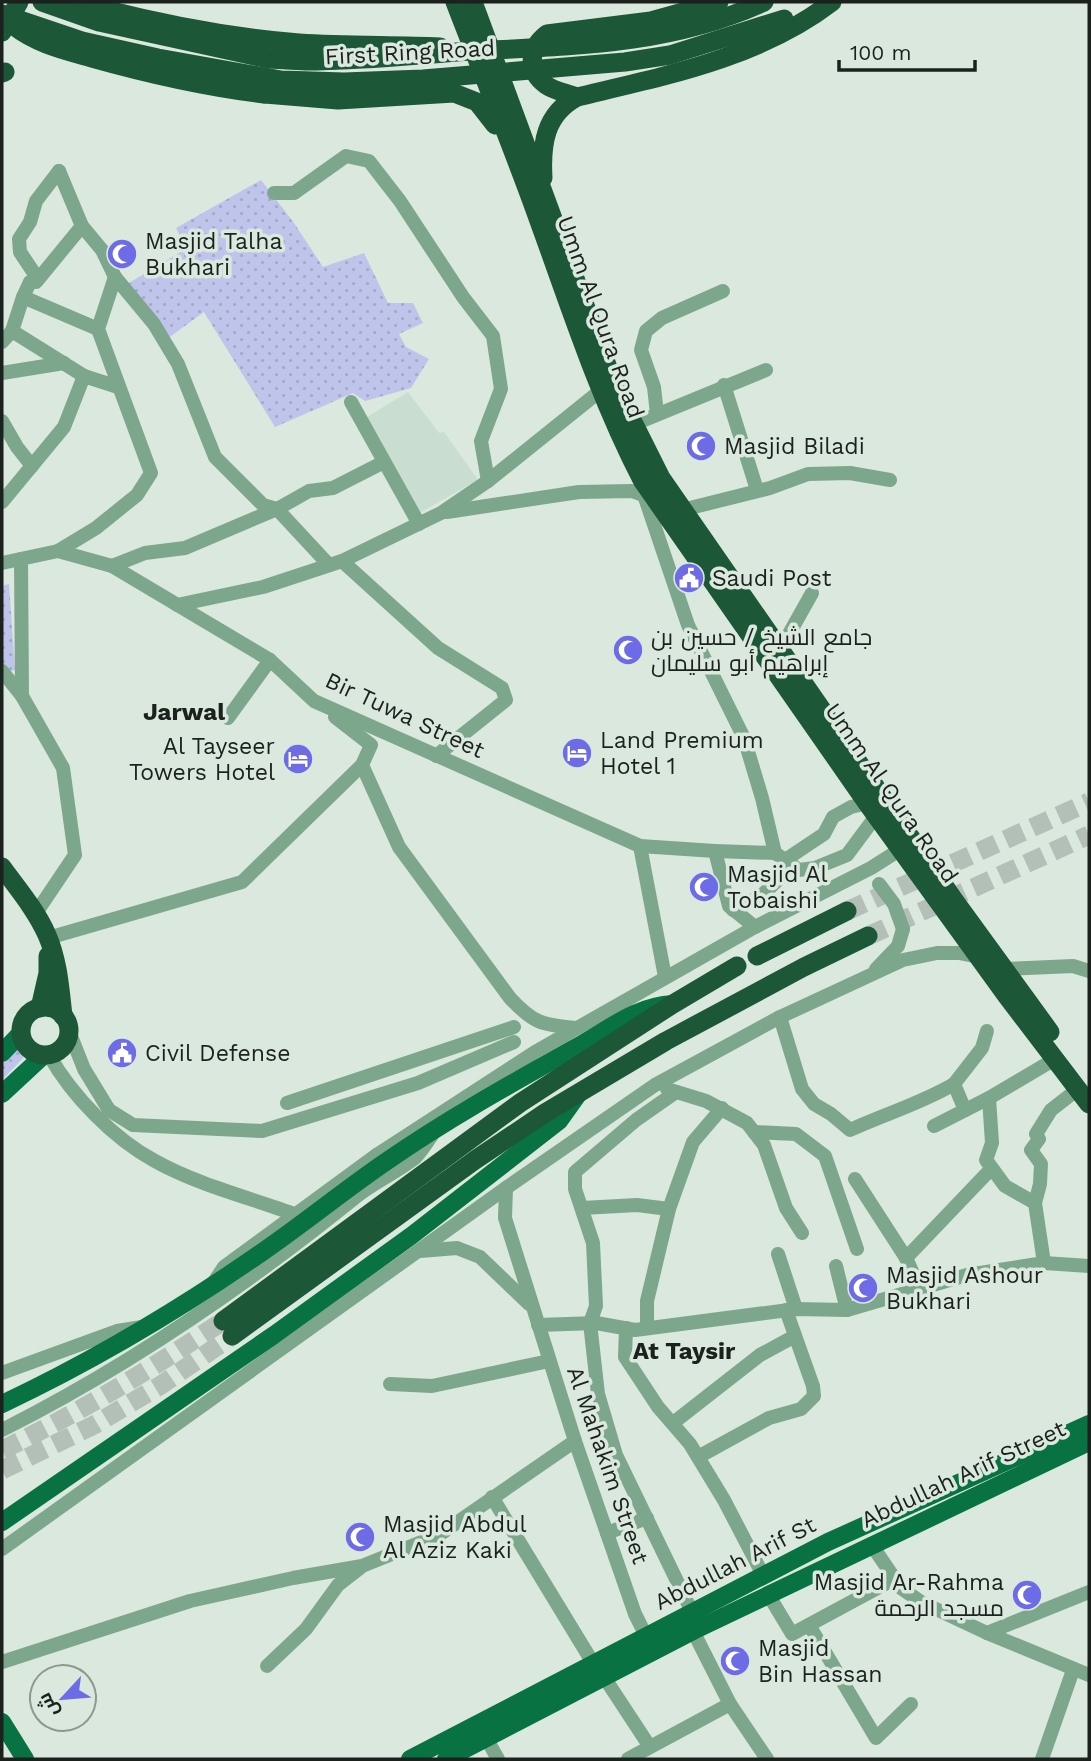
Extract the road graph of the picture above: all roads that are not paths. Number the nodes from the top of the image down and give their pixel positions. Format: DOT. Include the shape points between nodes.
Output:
graph roads {
  1 [pos="19,2"];
  2 [pos="42,2"];
  3 [pos="77,2"];
  4 [pos="455,2"];
  5 [pos="719,2"];
  6 [pos="764,2"];
  7 [pos="819,2"];
  8 [pos="832,2"];
  9 [pos="475,3"];
  10 [pos="2,15"];
  11 [pos="788,25"];
  12 [pos="2,32"];
  13 [pos="468,52"];
  14 [pos="577,97"];
  15 [pos="274,193"];
  16 [pos="538,197"];
  17 [pos="82,226"];
  18 [pos="115,277"];
  19 [pos="38,279"];
  20 [pos="723,291"];
  21 [pos="23,298"];
  22 [pos="98,329"];
  23 [pos="12,331"];
  24 [pos="2,342"];
  25 [pos="64,363"];
  26 [pos="766,370"];
  27 [pos="2,373"];
  28 [pos="84,376"];
  29 [pos="724,385"];
  30 [pos="118,387"];
  31 [pos="600,391"];
  32 [pos="351,402"];
  33 [pos="657,414"];
  34 [pos="2,421"];
  35 [pos="632,425"];
  36 [pos="384,462"];
  37 [pos="32,466"];
  38 [pos="488,481"];
  39 [pos="890,481"];
  40 [pos="757,490"];
  41 [pos="650,498"];
  42 [pos="2,502"];
  43 [pos="277,509"];
  44 [pos="682,510"];
  45 [pos="441,513"];
  46 [pos="419,524"];
  47 [pos="58,551"];
  48 [pos="20,559"];
  49 [pos="2,563"];
  50 [pos="335,563"];
  51 [pos="112,566"];
  52 [pos="812,593"];
  53 [pos="177,605"];
  54 [pos="780,650"];
  55 [pos="270,660"];
  56 [pos="2,671"];
  57 [pos="22,696"];
  58 [pos="314,701"];
  59 [pos="228,718"];
  60 [pos="436,756"];
  61 [pos="362,765"];
  62 [pos="872,809"];
  63 [pos="640,846"];
  64 [pos="901,849"];
  65 [pos="715,851"];
  66 [pos="784,860"];
  67 [pos="2,867"];
  68 [pos="843,883"];
  69 [pos="733,910"];
  70 [pos="847,911"];
  71 [pos="36,913"];
  72 [pos="755,928"];
  73 [pos="868,936"];
  74 [pos="48,938"];
  75 [pos="757,956"];
  76 [pos="979,957"];
  77 [pos="737,966"];
  78 [pos="1004,969"];
  79 [pos="1089,971"];
  80 [pos="870,975"];
  81 [pos="665,977"];
  82 [pos="510,998"];
  83 [pos="673,1004"];
  84 [pos="40,1008"];
  85 [pos="780,1017"];
  86 [pos="66,1023"];
  87 [pos="577,1028"];
  88 [pos="987,1031"];
  89 [pos="21,1033"];
  90 [pos="514,1035"];
  91 [pos="2,1053"];
  92 [pos="47,1055"];
  93 [pos="1055,1059"];
  94 [pos="512,1067"];
  95 [pos="954,1084"];
  96 [pos="656,1086"];
  97 [pos="676,1092"];
  98 [pos="579,1093"];
  99 [pos="2,1094"];
  100 [pos="1085,1095"];
  101 [pos="989,1098"];
  102 [pos="288,1103"];
  103 [pos="722,1108"];
  104 [pos="965,1110"];
  105 [pos="105,1115"];
  106 [pos="934,1126"];
  107 [pos="437,1129"];
  108 [pos="754,1132"];
  109 [pos="991,1168"];
  110 [pos="855,1180"];
  111 [pos="506,1188"];
  112 [pos="1035,1203"];
  113 [pos="582,1208"];
  114 [pos="669,1209"];
  115 [pos="297,1215"];
  116 [pos="802,1233"];
  117 [pos="857,1249"];
  118 [pos="418,1251"];
  119 [pos="778,1254"];
  120 [pos="906,1258"];
  121 [pos="1044,1263"];
  122 [pos="836,1266"];
  123 [pos="1089,1266"];
  124 [pos="211,1286"];
  125 [pos="920,1289"];
  126 [pos="532,1306"];
  127 [pos="791,1309"];
  128 [pos="848,1310"];
  129 [pos="590,1323"];
  130 [pos="538,1325"];
  131 [pos="143,1327"];
  132 [pos="626,1328"];
  133 [pos="647,1328"];
  134 [pos="795,1336"];
  135 [pos="550,1361"];
  136 [pos="2,1373"];
  137 [pos="390,1384"];
  138 [pos="2,1404"];
  139 [pos="673,1423"];
  140 [pos="1089,1424"];
  141 [pos="2,1430"];
  142 [pos="575,1441"];
  143 [pos="1089,1442"];
  144 [pos="698,1457"];
  145 [pos="492,1497"];
  146 [pos="7,1518"];
  147 [pos="646,1518"];
  148 [pos="607,1533"];
  149 [pos="871,1544"];
  150 [pos="2,1549"];
  151 [pos="362,1566"];
  152 [pos="764,1575"];
  153 [pos="894,1579"];
  154 [pos="1089,1592"];
  155 [pos="768,1594"];
  156 [pos="690,1620"];
  157 [pos="809,1625"];
  158 [pos="987,1633"];
  159 [pos="646,1636"];
  160 [pos="2,1662"];
  161 [pos="267,1666"];
  162 [pos="598,1670"];
  163 [pos="1073,1670"];
  164 [pos="1089,1675"];
  165 [pos="730,1704"];
  166 [pos="911,1704"];
  167 [pos="2,1722"];
  168 [pos="486,1738"];
  169 [pos="650,1748"];
  170 [pos="25,1759"];
  171 [pos="410,1759"];
  172 [pos="446,1759"];
  173 [pos="498,1759"];
  174 [pos="628,1759"];
  175 [pos="767,1759"];
  176 [pos="1042,1759"];
  1 -- 12 [label="highway"];
  2 -- 13 [label="highway, First Ring Road, bridge" via="99,22 269,59 345,61"];
  3 -- 13 [label="highway" via="200,31 259,39"];
  4 -- 16 [label="highway, Umm Al Qura Road"];
  5 -- 14 [label="highway" via="651,21 547,34 536,43 531,59 536,74 547,86"];
  6 -- 13 [label="highway, First Ring Road, bridge" via="681,32 564,47"];
  7 -- 11 [label="highway, First Ring Road"];
  8 -- 11 [label="highway"];
  9 -- 16 [label="highway, Umm Al Qura Road"];
  10 -- 11 [label="highway, First Ring Road, bridge" via="82,41 158,58 281,80 344,82 625,62"];
  10 -- 16 [label="highway, bridge" via="43,44 215,88 338,100 454,93 477,102 495,124"];
  11 -- 14 [label="highway" via="738,53 679,73"];
  14 -- 16 [label="highway" via="550,120 544,135"];
  15 -- 38 [label="street" via="294,193 346,156 369,161 400,201 493,336 500,389 481,441"];
  16 -- 31 [label="highway, Umm Al Qura Road"];
  16 -- 35 [label="highway, Umm Al Qura Road"];
  17 -- 18 [label="street" via="102,250"];
  17 -- 19 [label="street"];
  17 -- 19 [label="street" via="59,171 36,201 19,239 20,252"];
  18 -- 22 [label="street"];
  18 -- 43 [label="street" via="155,324 178,364 215,457 263,505"];
  19 -- 21 [label="street" via="30,282"];
  20 -- 33 [label="street" via="662,318 646,331 641,350 654,387"];
  21 -- 22 [label="street"];
  21 -- 23 [label="street"];
  22 -- 30 [label="street"];
  23 -- 24 [label="street"];
  23 -- 25 [label="street"];
  25 -- 27 [label="street"];
  25 -- 28 [label="street"];
  26 -- 29 [label="street"];
  28 -- 30 [label="street"];
  28 -- 37 [label="street" via="64,427"];
  29 -- 33 [label="street"];
  29 -- 40 [label="street"];
  30 -- 47 [label="street" via="151,473 137,495"];
  31 -- 38 [label="street"];
  31 -- 41 [label="highway, Umm Al Qura Road"];
  32 -- 36 [label="street"];
  33 -- 35 [label="street"];
  34 -- 37 [label="street"];
  35 -- 44 [label="highway, Umm Al Qura Road"];
  36 -- 43 [label="street" via="333,488 309,491"];
  36 -- 46 [label="street"];
  37 -- 42 [label="street"];
  38 -- 45 [label="street"];
  39 -- 40 [label="street" via="850,473 808,474"];
  40 -- 44 [label="street"];
  41 -- 44 [label="highway"];
  41 -- 45 [label="street" via="632,491 579,492"];
  41 -- 62 [label="highway, Umm Al Qura Road"];
  41 -- 66 [label="street" via="688,625 744,738"];
  43 -- 50 [label="street"];
  43 -- 51 [label="street" via="186,548 145,553"];
  44 -- 54 [label="highway, Umm Al Qura Road"];
  45 -- 46 [label="street"];
  46 -- 50 [label="street"];
  47 -- 48 [label="street, Bir Tuwa Street"];
  47 -- 51 [label="street, Bir Tuwa Street"];
  48 -- 49 [label="street, Bir Tuwa Street"];
  48 -- 57 [label="street"];
  50 -- 53 [label="street" via="262,587"];
  50 -- 60 [label="street" via="438,648 502,688 506,700"];
  51 -- 53 [label="street, Bir Tuwa Street"];
  52 -- 54 [label="street"];
  53 -- 55 [label="street, Bir Tuwa Street"];
  54 -- 78 [label="highway, Umm Al Qura Road"];
  55 -- 58 [label="street, Bir Tuwa Street"];
  55 -- 59 [label="street"];
  56 -- 57 [label="street"];
  57 -- 71 [label="street" via="63,768 75,855"];
  58 -- 60 [label="street, Bir Tuwa Street"];
  58 -- 61 [label="street" via="371,745"];
  60 -- 63 [label="street, Bir Tuwa Street"];
  61 -- 74 [label="street" via="242,882"];
  61 -- 82 [label="street" via="399,848"];
  62 -- 64 [label="highway, Umm Al Qura Road"];
  62 -- 66 [label="street" via="851,807 833,817 824,834"];
  62 -- 66 [label="street, Bir Tuwa Street" via="847,855 799,870"];
  63 -- 65 [label="street, Bir Tuwa Street"];
  63 -- 81 [label="street"];
  64 -- 68 [label="street"];
  64 -- 76 [label="highway, Umm Al Qura Road"];
  65 -- 66 [label="street, Bir Tuwa Street"];
  65 -- 69 [label="street"];
  66 -- 69 [label="street" via="761,896"];
  67 -- 71 [label="highway"];
  68 -- 72 [label="street"];
  68 -- 80 [label="street, bridge" via="866,879 879,884 894,904 903,929 898,946"];
  69 -- 72 [label="street"];
  70 -- 75 [label="highway"];
  71 -- 74 [label="highway"];
  72 -- 81 [label="street"];
  73 -- 98 [label="highway" via="666,1041"];
  74 -- 84 [label="highway" via="48,973"];
  74 -- 86 [label="highway"];
  76 -- 80 [label="street" via="937,953 903,960"];
  76 -- 93 [label="highway, Umm Al Qura Road"];
  77 -- 83 [label="highway"];
  78 -- 79 [label="street" via="1073,966"];
  78 -- 100 [label="highway, Umm Al Qura Road"];
  80 -- 85 [label="street"];
  81 -- 87 [label="street"];
  82 -- 87 [label="street" via="546,1026"];
  82 -- 90 [label="street"];
  83 -- 98 [label="highway" via="520,1103 227,1329"];
  83 -- 107 [label="main road" via="627,1016"];
  84 -- 86 [label="highway" via="52,1009"];
  84 -- 89 [label="highway" via="28,1014"];
  85 -- 95 [label="street" via="802,1089 814,1104 850,1130"];
  85 -- 96 [label="street"];
  86 -- 92 [label="highway" via="63,1046"];
  86 -- 105 [label="street"];
  87 -- 94 [label="street"];
  88 -- 95 [label="street" via="982,1048"];
  89 -- 91 [label="main road"];
  89 -- 92 [label="highway" via="31,1051"];
  90 -- 94 [label="street"];
  90 -- 102 [label="street"];
  90 -- 105 [label="street" via="418,1083 262,1131 133,1125"];
  92 -- 99 [label="main road"];
  92 -- 105 [label="street" via="65,1080"];
  93 -- 100 [label="highway, Umm Al Qura Road"];
  93 -- 101 [label="street"];
  94 -- 115 [label="street" via="378,1154"];
  95 -- 104 [label="street"];
  96 -- 97 [label="street"];
  96 -- 111 [label="street"];
  97 -- 103 [label="street"];
  97 -- 113 [label="street" via="575,1172"];
  98 -- 146 [label="main road" via="559,1121 411,1236"];
  100 -- 112 [label="street" via="1051,1110 1035,1133 1039,1139 1031,1150 1041,1164"];
  101 -- 104 [label="street"];
  101 -- 109 [label="street" via="992,1143 986,1160"];
  103 -- 108 [label="street"];
  103 -- 114 [label="street" via="693,1142"];
  104 -- 106 [label="street"];
  105 -- 115 [label="street" via="154,1161"];
  107 -- 124 [label="main road"];
  107 -- 141 [label="street" via="416,1157 286,1254 92,1382"];
  108 -- 116 [label="street" via="764,1145 786,1209"];
  108 -- 117 [label="street" via="796,1133 825,1156"];
  109 -- 112 [label="street" via="1005,1186"];
  109 -- 120 [label="street"];
  110 -- 120 [label="street"];
  111 -- 118 [label="street"];
  111 -- 126 [label="street, Al Mahakim Street" via="505,1218"];
  112 -- 121 [label="street"];
  113 -- 114 [label="street" via="638,1205"];
  113 -- 129 [label="street" via="593,1243 596,1306"];
  114 -- 133 [label="street" via="647,1301"];
  115 -- 124 [label="street" via="224,1267"];
  118 -- 126 [label="street" via="457,1248 480,1257"];
  118 -- 150 [label="street"];
  119 -- 127 [label="street"];
  120 -- 125 [label="street"];
  121 -- 123 [label="street"];
  121 -- 125 [label="street" via="967,1275"];
  122 -- 128 [label="street"];
  124 -- 131 [label="main road"];
  125 -- 128 [label="street"];
  126 -- 130 [label="street, Al Mahakim Street"];
  127 -- 128 [label="street"];
  127 -- 133 [label="street"];
  127 -- 134 [label="street"];
  129 -- 130 [label="street"];
  129 -- 132 [label="street"];
  129 -- 147 [label="street" via="598,1394 616,1455"];
  130 -- 135 [label="street, Al Mahakim Street"];
  131 -- 136 [label="street" via="117,1331"];
  131 -- 138 [label="main road" via="66,1374"];
  132 -- 133 [label="street"];
  132 -- 139 [label="street" via="625,1357"];
  134 -- 139 [label="street" via="760,1355"];
  134 -- 144 [label="street" via="814,1396 801,1409 769,1418"];
  135 -- 137 [label="street" via="432,1386"];
  135 -- 142 [label="street, Al Mahakim Street"];
  139 -- 144 [label="street"];
  140 -- 152 [label="main road, Abdullah Arif St"];
  142 -- 145 [label="street"];
  142 -- 148 [label="street, Al Mahakim Street"];
  143 -- 149 [label="main road, Abdullah Arif Street"];
  144 -- 152 [label="street"];
  145 -- 151 [label="street" via="439,1535"];
  145 -- 162 [label="street"];
  147 -- 148 [label="street"];
  147 -- 156 [label="street"];
  148 -- 159 [label="street, Al Mahakim Street"];
  149 -- 153 [label="street"];
  149 -- 155 [label="main road, Abdullah Arif Street"];
  151 -- 160 [label="street" via="190,1601"];
  151 -- 161 [label="street" via="338,1585 306,1629"];
  152 -- 156 [label="main road, Abdullah Arif St"];
  153 -- 157 [label="street"];
  153 -- 158 [label="street" via="920,1602"];
  154 -- 158 [label="street"];
  155 -- 156 [label="main road, Abdullah Arif Street"];
  155 -- 157 [label="street" via="792,1634"];
  156 -- 159 [label="main road, Abdullah Arif St"];
  156 -- 162 [label="main road, Abdullah Arif Street"];
  156 -- 165 [label="street"];
  157 -- 166 [label="street" via="876,1738"];
  158 -- 163 [label="street"];
  159 -- 162 [label="main road, Abdullah Arif St"];
  162 -- 168 [label="main road, Abdullah Arif Street"];
  162 -- 169 [label="street"];
  162 -- 171 [label="main road, Abdullah Arif St"];
  163 -- 164 [label="street"];
  163 -- 176 [label="street"];
  165 -- 169 [label="street"];
  165 -- 175 [label="street"];
  167 -- 170 [label="main road"];
  168 -- 172 [label="main road, Abdullah Arif Street"];
  168 -- 173 [label="street"];
  169 -- 174 [label="street"];
}
